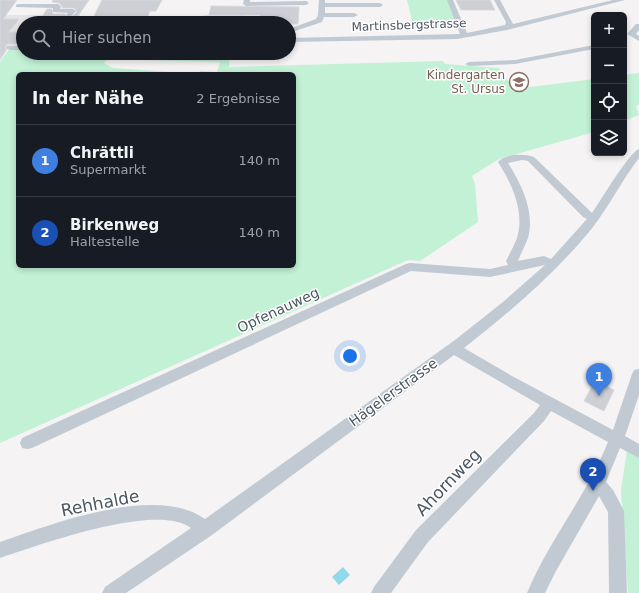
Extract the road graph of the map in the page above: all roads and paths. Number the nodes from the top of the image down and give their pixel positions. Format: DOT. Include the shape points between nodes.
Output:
graph roads {
  1 [pos="247,0"];
  2 [pos="450,0"];
  3 [pos="498,0"];
  4 [pos="622,0"];
  5 [pos="60,3"];
  6 [pos="306,3"];
  7 [pos="322,3"];
  8 [pos="380,5"];
  9 [pos="18,6"];
  10 [pos="70,15"];
  11 [pos="322,15"];
  12 [pos="354,15"];
  13 [pos="511,25"];
  14 [pos="639,26"];
  15 [pos="296,29"];
  16 [pos="464,36"];
  17 [pos="636,38"];
  18 [pos="296,40"];
  19 [pos="10,48"];
  20 [pos="16,48"];
  21 [pos="591,48"];
  22 [pos="469,64"];
  23 [pos="639,152"];
  24 [pos="594,218"];
  25 [pos="553,264"];
  26 [pos="515,268"];
  27 [pos="453,348"];
  28 [pos="639,374"];
  29 [pos="549,403"];
  30 [pos="618,439"];
  31 [pos="27,443"];
  32 [pos="639,451"];
  33 [pos="597,484"];
  34 [pos="206,529"];
  35 [pos="0,550"];
  36 [pos="111,593"];
  37 [pos="380,593"];
  38 [pos="536,593"];
  39 [pos="618,593"];
  1 -- 6 [label="street" via="246,4"];
  2 -- 16 [label="street"];
  3 -- 13 [label="street"];
  4 -- 13 [label="street, Martinsbergstrasse"];
  5 -- 9 [label="street"];
  5 -- 10 [label="street" via="55,10 73,11"];
  7 -- 8 [label="street"];
  7 -- 11 [label="street"];
  11 -- 12 [label="street"];
  11 -- 15 [label="street" via="315,22"];
  13 -- 16 [label="street, Martinsbergstrasse"];
  14 -- 17 [label="street" via="631,33"];
  16 -- 18 [label="street, Martinsbergstrasse"];
  19 -- 20 [label="street"];
  21 -- 22 [label="street" via="515,62"];
  23 -- 24 [label="street, Hägelerstrasse"];
  24 -- 25 [label="street, Hägelerstrasse"];
  24 -- 26 [label="street" via="587,215 530,159 522,157 503,162 513,178 524,208 523,236 512,261"];
  25 -- 26 [label="street, Opfenauweg" via="544,260"];
  25 -- 27 [label="street, Hägelerstrasse"];
  26 -- 31 [label="street, Opfenauweg" via="490,273 410,266"];
  27 -- 29 [label="street"];
  27 -- 34 [label="street, Hägelerstrasse"];
  28 -- 30 [label="street"];
  29 -- 30 [label="street"];
  29 -- 37 [label="street, Ahornweg" via="539,417 422,536"];
  30 -- 32 [label="street"];
  30 -- 33 [label="street"];
  33 -- 38 [label="street" via="557,551"];
  33 -- 39 [label="street" via="608,495 616,511"];
  34 -- 35 [label="street, Rehhalde" via="200,521 183,514 155,512 78,524"];
  34 -- 36 [label="street, Hägelerstrasse"];
}
